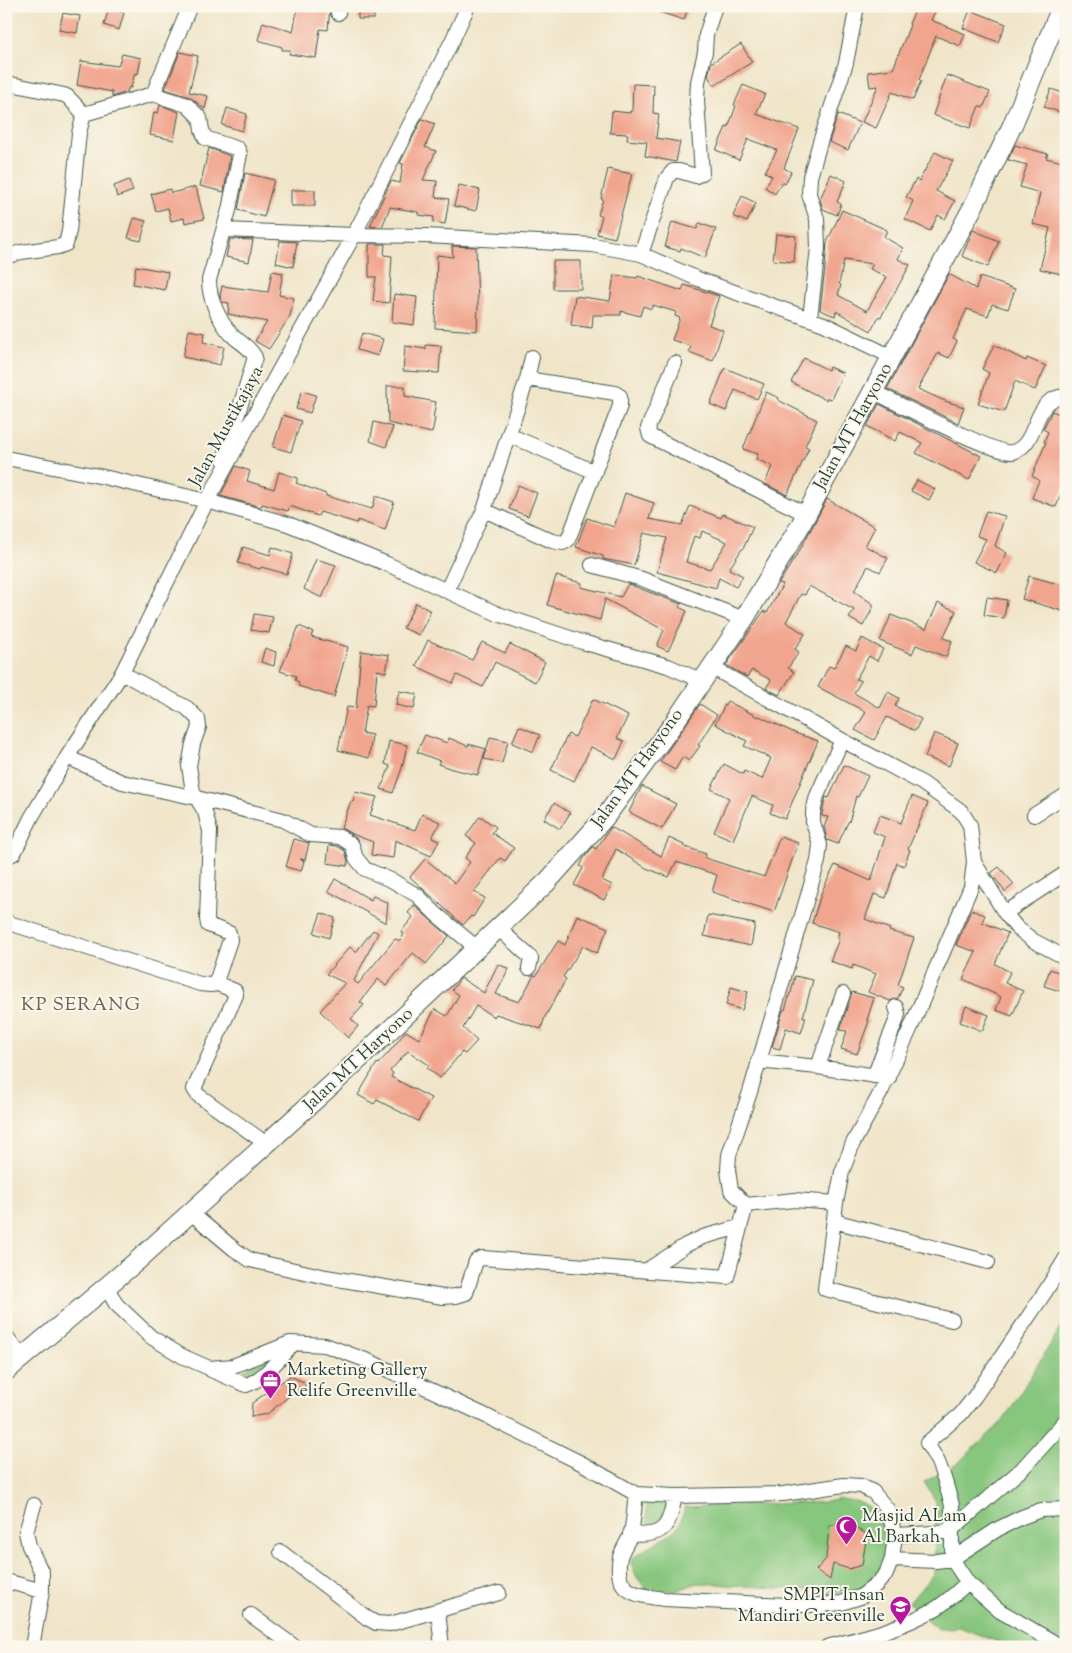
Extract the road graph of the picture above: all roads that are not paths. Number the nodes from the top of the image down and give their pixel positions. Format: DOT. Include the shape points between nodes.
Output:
graph roads {
  1 [pos="190,6"];
  2 [pos="468,6"];
  3 [pos="715,6"];
  4 [pos="857,6"];
  5 [pos="1062,6"];
  6 [pos="6,83"];
  7 [pos="153,94"];
  8 [pos="84,114"];
  9 [pos="224,230"];
  10 [pos="354,235"];
  11 [pos="641,254"];
  12 [pos="6,257"];
  13 [pos="810,318"];
  14 [pos="532,356"];
  15 [pos="892,357"];
  16 [pos="675,363"];
  17 [pos="527,379"];
  18 [pos="872,391"];
  19 [pos="1066,396"];
  20 [pos="508,435"];
  21 [pos="6,458"];
  22 [pos="595,472"];
  23 [pos="220,478"];
  24 [pos="207,501"];
  25 [pos="484,510"];
  26 [pos="806,514"];
  27 [pos="592,565"];
  28 [pos="447,590"];
  29 [pos="744,619"];
  30 [pos="122,673"];
  31 [pos="706,674"];
  32 [pos="842,740"];
  33 [pos="67,758"];
  34 [pos="1066,795"];
  35 [pos="197,798"];
  36 [pos="1034,815"];
  37 [pos="6,857"];
  38 [pos="974,862"];
  39 [pos="1066,873"];
  40 [pos="1005,913"];
  41 [pos="6,922"];
  42 [pos="499,929"];
  43 [pos="478,949"];
  44 [pos="1066,958"];
  45 [pos="528,968"];
  46 [pos="218,984"];
  47 [pos="843,994"];
  48 [pos="896,1007"];
  49 [pos="758,1061"];
  50 [pos="818,1067"];
  51 [pos="874,1076"];
  52 [pos="888,1078"];
  53 [pos="268,1145"];
  54 [pos="836,1203"];
  55 [pos="746,1205"];
  56 [pos="192,1213"];
  57 [pos="834,1221"];
  58 [pos="739,1227"];
  59 [pos="1066,1258"];
  60 [pos="988,1262"];
  61 [pos="647,1270"];
  62 [pos="106,1286"];
  63 [pos="952,1320"];
  64 [pos="6,1336"];
  65 [pos="294,1344"];
  66 [pos="22,1357"];
  67 [pos="208,1368"];
  68 [pos="6,1371"];
  69 [pos="1066,1420"];
  70 [pos="636,1494"];
  71 [pos="675,1496"];
  72 [pos="34,1505"];
  73 [pos="1066,1509"];
  74 [pos="951,1530"];
  75 [pos="630,1534"];
  76 [pos="895,1535"];
  77 [pos="281,1552"];
  78 [pos="892,1559"];
  79 [pos="952,1559"];
  80 [pos="6,1581"];
  81 [pos="968,1583"];
  82 [pos="42,1592"];
  83 [pos="499,1592"];
  84 [pos="438,1611"];
  85 [pos="251,1615"];
  86 [pos="32,1647"];
  87 [pos="295,1647"];
  88 [pos="442,1647"];
  89 [pos="827,1647"];
  90 [pos="1062,1647"];
  1 -- 7 [label="street"];
  2 -- 10 [label="street, Jalan Mustikajaya"];
  3 -- 11 [label="street" via="698,82 702,173 696,176 673,171 667,178"];
  4 -- 13 [label="street" via="846,63 810,177 809,194 817,219 818,248"];
  5 -- 15 [label="main road, Jalan MT Haryono" via="1012,126 973,207"];
  6 -- 8 [label="street" via="64,95"];
  7 -- 8 [label="street"];
  7 -- 9 [label="street" via="187,105 200,118 206,138 238,149 240,154"];
  8 -- 12 [label="street" via="66,244"];
  9 -- 10 [label="street"];
  9 -- 23 [label="street" via="209,280 209,292 232,335 250,348 254,357"];
  10 -- 11 [label="street" via="593,245"];
  10 -- 23 [label="street, Jalan Mustikajaya"];
  11 -- 13 [label="street" via="698,279"];
  13 -- 15 [label="street"];
  14 -- 17 [label="street"];
  15 -- 18 [label="main road, Jalan MT Haryono"];
  16 -- 26 [label="street" via="648,428 650,436"];
  17 -- 20 [label="street"];
  17 -- 22 [label="street" via="620,396 620,406"];
  18 -- 19 [label="street" via="1005,452 1017,450 1025,443 1042,409 1052,398"];
  18 -- 26 [label="main road, Jalan MT Haryono"];
  20 -- 22 [label="street"];
  20 -- 25 [label="street"];
  21 -- 24 [label="street"];
  22 -- 25 [label="street" via="568,540 563,544 552,542"];
  23 -- 24 [label="street, Jalan Mustikajaya"];
  24 -- 28 [label="street" via="288,524"];
  24 -- 30 [label="street, Jalan Mustikajaya"];
  25 -- 28 [label="street"];
  26 -- 29 [label="main road, Jalan MT Haryono"];
  27 -- 29 [label="street" via="642,579"];
  28 -- 31 [label="street" via="498,614 582,642"];
  29 -- 31 [label="main road, Jalan MT Haryono"];
  30 -- 33 [label="street, Jalan Mustikajaya"];
  30 -- 35 [label="street" via="187,708 198,719 189,766"];
  31 -- 32 [label="street"];
  31 -- 42 [label="main road, Jalan MT Haryono" via="606,816 547,882"];
  32 -- 38 [label="street" via="922,783 961,811 970,824"];
  32 -- 49 [label="street" via="817,796 813,822 820,845 818,861"];
  33 -- 35 [label="street" via="122,782"];
  33 -- 37 [label="street, Jalan Mustikajaya" via="14,853"];
  34 -- 36 [label="street"];
  35 -- 43 [label="street" via="283,820 311,835 340,837 352,845 364,870 393,881 418,896"];
  35 -- 46 [label="street" via="210,831 208,925 229,933 230,940 218,974"];
  38 -- 40 [label="street"];
  38 -- 52 [label="street" via="971,887"];
  39 -- 40 [label="street"];
  40 -- 44 [label="street" via="1034,941"];
  41 -- 46 [label="street" via="200,984"];
  42 -- 43 [label="main road, Jalan MT Haryono"];
  42 -- 45 [label="street" via="529,956"];
  43 -- 53 [label="main road, Jalan MT Haryono"];
  46 -- 53 [label="street" via="231,988 236,995 194,1089"];
  47 -- 50 [label="street"];
  48 -- 51 [label="street" via="896,1021"];
  49 -- 50 [label="street"];
  49 -- 55 [label="street" via="729,1155 731,1190"];
  50 -- 51 [label="street"];
  51 -- 52 [label="street"];
  52 -- 54 [label="street" via="853,1143 842,1172"];
  53 -- 56 [label="main road, Jalan MT Haryono"];
  54 -- 55 [label="street" via="794,1200"];
  54 -- 57 [label="street"];
  55 -- 58 [label="street"];
  56 -- 61 [label="street" via="250,1260 443,1297 466,1293 476,1261 482,1258"];
  56 -- 62 [label="main road, Jalan MT Haryono"];
  57 -- 60 [label="street"];
  57 -- 63 [label="street" via="825,1289"];
  58 -- 61 [label="street" via="703,1237"];
  58 -- 61 [label="street" via="727,1277"];
  59 -- 74 [label="street" via="975,1396 961,1414 927,1443 938,1462 952,1505"];
  62 -- 66 [label="main road, Jalan MT Haryono"];
  62 -- 67 [label="street" via="116,1304 151,1337"];
  64 -- 66 [label="street"];
  65 -- 67 [label="street" via="233,1366"];
  65 -- 67 [label="street" via="254,1383 246,1385"];
  65 -- 70 [label="street" via="325,1345 371,1362 583,1464"];
  66 -- 68 [label="main road, Jalan MT Haryono"];
  69 -- 74 [label="street" via="1022,1469"];
  70 -- 71 [label="street"];
  70 -- 75 [label="street"];
  71 -- 75 [label="street" via="671,1519 664,1528 652,1535"];
  71 -- 76 [label="street" via="783,1494 844,1485 861,1486 872,1492 888,1510"];
  72 -- 82 [label="street" via="26,1532 42,1573"];
  73 -- 79 [label="street" via="1041,1510 1022,1517 998,1528"];
  74 -- 76 [label="street"];
  74 -- 79 [label="street"];
  75 -- 78 [label="street" via="620,1556 622,1584 630,1592 664,1599 806,1606 841,1602 860,1597 876,1585 886,1574"];
  76 -- 78 [label="street"];
  77 -- 84 [label="street" via="376,1623 390,1624"];
  78 -- 79 [label="street"];
  79 -- 81 [label="street"];
  80 -- 82 [label="street"];
  81 -- 89 [label="street" via="936,1608 897,1627"];
  81 -- 90 [label="street" via="1000,1611"];
  82 -- 86 [label="street"];
  83 -- 84 [label="street"];
  84 -- 88 [label="street"];
  85 -- 87 [label="street"];
}
